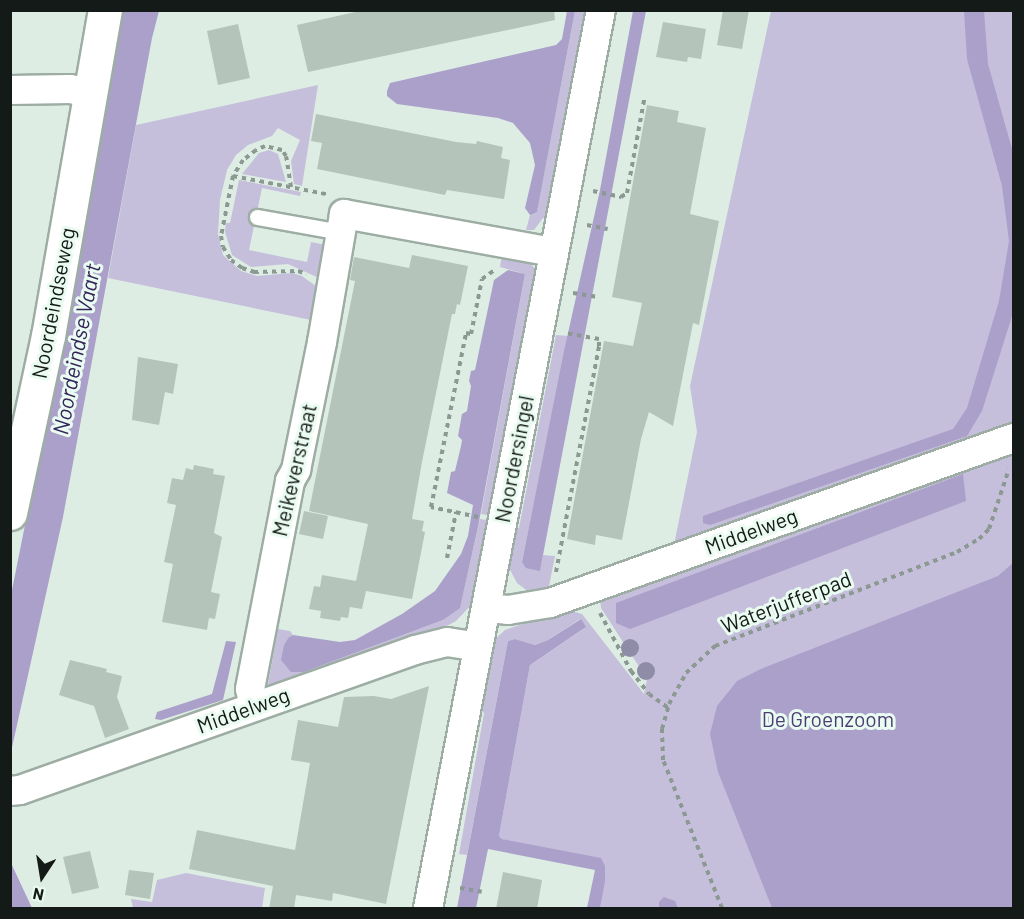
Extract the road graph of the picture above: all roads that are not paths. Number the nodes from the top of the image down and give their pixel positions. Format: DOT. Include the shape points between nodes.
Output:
graph roads {
  1 [pos="105,10"];
  2 [pos="602,10"];
  3 [pos="10,90"];
  4 [pos="90,93"];
  5 [pos="257,217"];
  6 [pos="342,223"];
  7 [pos="553,252"];
  8 [pos="1012,449"];
  9 [pos="10,513"];
  10 [pos="486,608"];
  11 [pos="477,647"];
  12 [pos="254,706"];
  13 [pos="10,791"];
  14 [pos="428,909"];
  1 -- 4 [label="street, Noordeindseweg"];
  2 -- 7 [label="street, Noordersingel"];
  3 -- 4 [label="street" via="70,89"];
  4 -- 9 [label="street, Noordeindseweg" via="48,336"];
  5 -- 6 [label="lane"];
  6 -- 7 [label="street"];
  6 -- 12 [label="street, Meikeverstraat" via="320,354 296,470 290,481 250,689"];
  7 -- 10 [label="street, Noordersingel"];
  8 -- 10 [label="street, Middelweg" via="550,603 508,610"];
  10 -- 11 [label="street, Noordersingel"];
  11 -- 12 [label="street, Middelweg" via="447,642 433,645"];
  11 -- 14 [label="street, Noordersingel"];
  12 -- 13 [label="street, Middelweg"];
}
